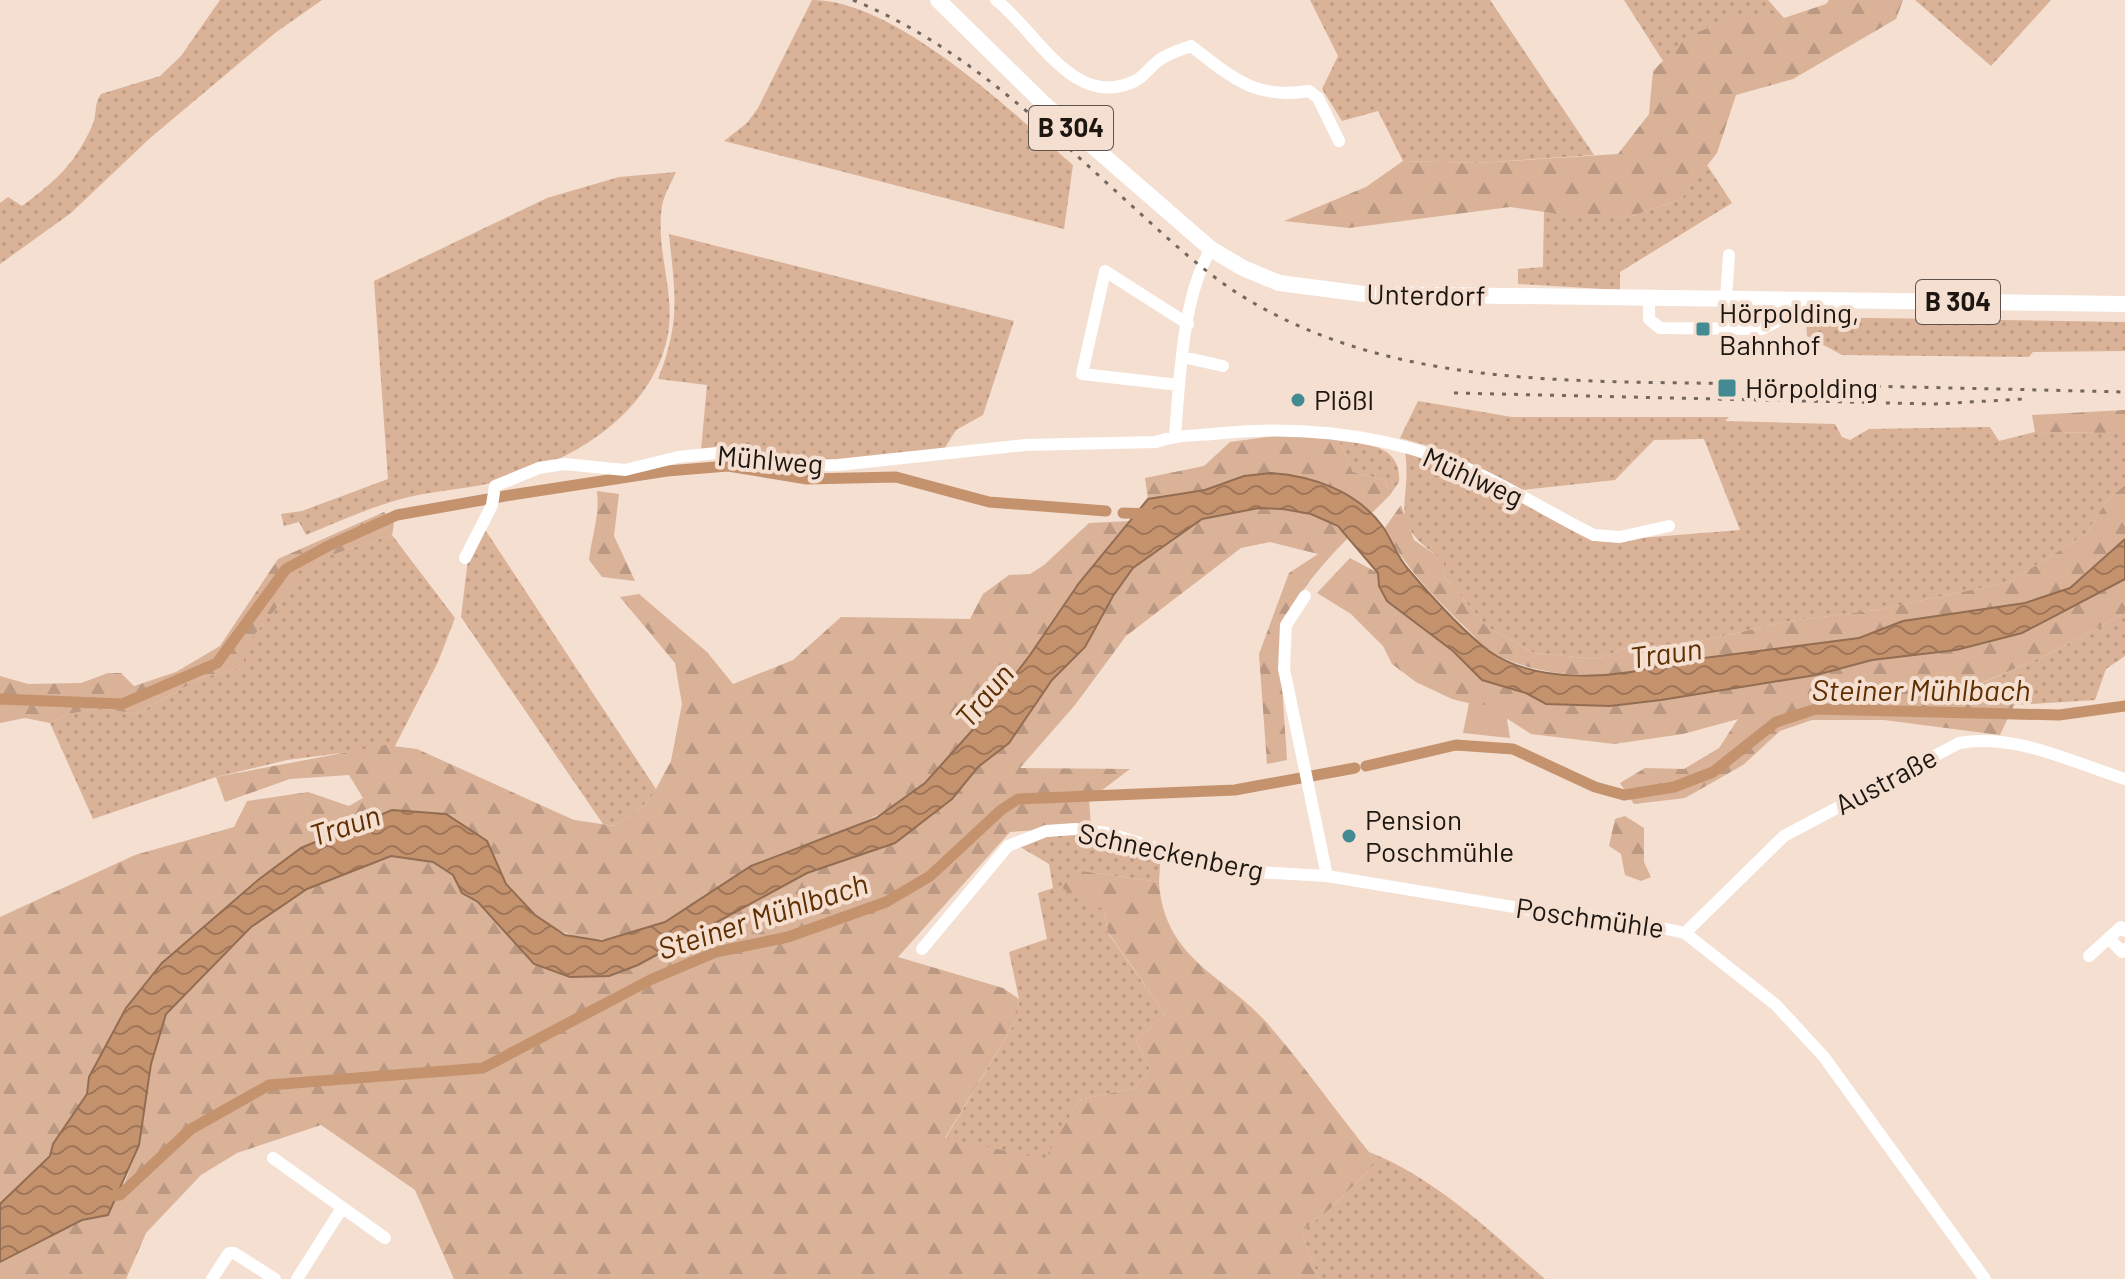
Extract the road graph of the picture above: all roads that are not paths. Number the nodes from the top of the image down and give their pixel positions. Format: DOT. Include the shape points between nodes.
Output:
graph roads {
  1 [pos="938,0"];
  2 [pos="996,0"];
  3 [pos="1339,141"];
  4 [pos="1211,249"];
  5 [pos="1729,255"];
  6 [pos="1649,298"];
  7 [pos="1726,298"];
  8 [pos="1792,300"];
  9 [pos="2125,304"];
  10 [pos="1188,324"];
  11 [pos="1183,357"];
  12 [pos="1223,366"];
  13 [pos="1179,385"];
  14 [pos="1175,435"];
  15 [pos="1669,526"];
  16 [pos="465,558"];
  17 [pos="1305,596"];
  18 [pos="2125,779"];
  19 [pos="1327,876"];
  20 [pos="2125,931"];
  21 [pos="1685,933"];
  22 [pos="2109,938"];
  23 [pos="922,949"];
  24 [pos="2125,949"];
  25 [pos="2089,956"];
  26 [pos="273,1158"];
  27 [pos="342,1208"];
  28 [pos="385,1238"];
  29 [pos="212,1279"];
  30 [pos="275,1279"];
  31 [pos="297,1279"];
  32 [pos="1985,1279"];
  1 -- 4 [label="main road, B 304" via="1055,113"];
  2 -- 3 [label="street" via="1056,63 1087,83 1130,83 1160,59 1191,46 1243,85 1270,93 1309,91 1318,98"];
  4 -- 6 [label="main road, Unterdorf / B 304" via="1270,280 1334,293"];
  4 -- 10 [label="street"];
  5 -- 7 [label="street"];
  6 -- 7 [label="main road, Unterdorf / B 304"];
  6 -- 8 [label="street" via="1649,319 1660,328 1681,329 1762,329 1791,314"];
  7 -- 8 [label="main road, Unterdorf / B 304"];
  8 -- 9 [label="main road, Unterdorf / B 304"];
  10 -- 11 [label="street"];
  10 -- 13 [label="street" via="1105,271 1082,374"];
  11 -- 12 [label="street"];
  11 -- 13 [label="street"];
  13 -- 14 [label="street"];
  14 -- 15 [label="street, Mühlweg" via="1270,428 1363,439 1434,455 1594,535 1620,537"];
  14 -- 16 [label="street, Mühlweg" via="1156,442 1025,445 838,465 784,466 717,453 625,470 564,464 495,486 492,505"];
  17 -- 19 [label="street" via="1286,625 1284,669"];
  18 -- 21 [label="street, Austraße" via="2029,747 1980,739 1959,743 1784,836"];
  19 -- 21 [label="street, Poschmühle"];
  19 -- 23 [label="street, Schneckenberg" via="1222,866 1108,833 1046,831 1008,846"];
  20 -- 22 [label="street" via="2121,927"];
  21 -- 32 [label="street, Poschmühle" via="1776,1005 1824,1057"];
  22 -- 24 [label="street" via="2122,952"];
  22 -- 25 [label="street"];
  26 -- 27 [label="street"];
  27 -- 28 [label="street"];
  27 -- 31 [label="street"];
  29 -- 30 [label="street" via="234,1253"];
}
